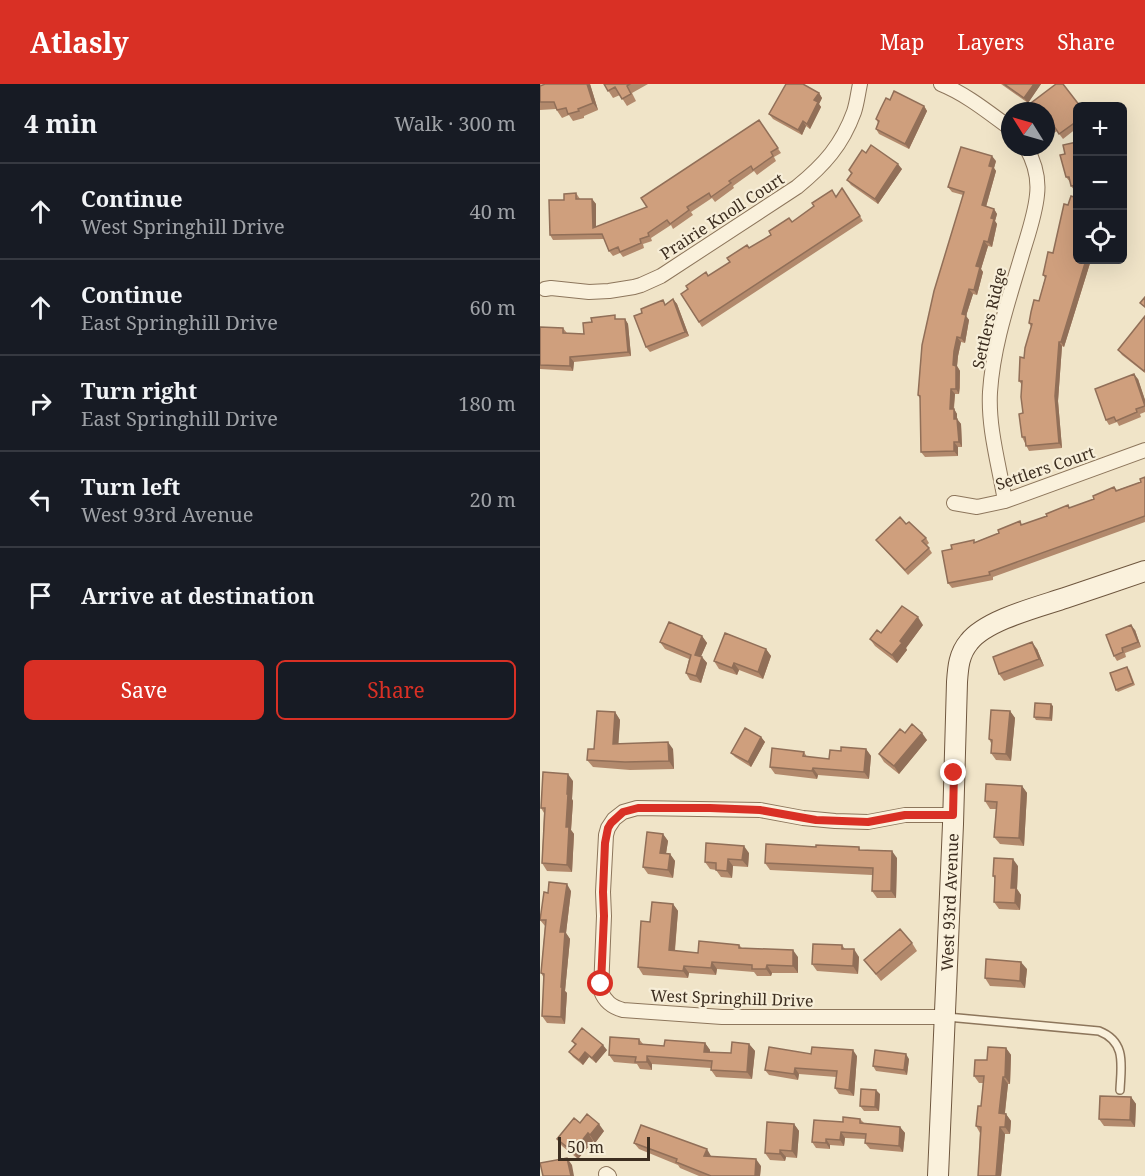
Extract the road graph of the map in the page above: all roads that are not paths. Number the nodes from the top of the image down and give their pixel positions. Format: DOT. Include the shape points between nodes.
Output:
graph roads {
  1 [pos="860,84"];
  2 [pos="941,84"];
  3 [pos="1001,122"];
  4 [pos="1030,156"];
  5 [pos="545,289"];
  6 [pos="1145,450"];
  7 [pos="1005,501"];
  8 [pos="954,503"];
  9 [pos="1145,571"];
  10 [pos="953,815"];
  11 [pos="945,1017"];
  12 [pos="1120,1090"];
  13 [pos="938,1176"];
  1 -- 5 [label="street, Prairie Knoll Court" via="842,138 815,173 661,276 634,287 592,292"];
  2 -- 3 [label="street"];
  4 -- 7 [label="street, Settlers Ridge" via="1036,168 1038,193 995,350 990,394"];
  6 -- 7 [label="street, Settlers Court"];
  7 -- 8 [label="street, Settlers Court" via="977,507"];
  9 -- 10 [label="street, West 93rd Avenue" via="1004,620 969,641 958,671"];
  10 -- 11 [label="street, West 93rd Avenue"];
  10 -- 11 [label="street, West Springhill Drive" via="905,815 868,822 803,818 760,810 630,809 608,828 603,892 601,991 616,1008 722,1017"];
  11 -- 12 [label="lane" via="1109,1035 1119,1048"];
  11 -- 13 [label="street, West 93rd Avenue"];
}
